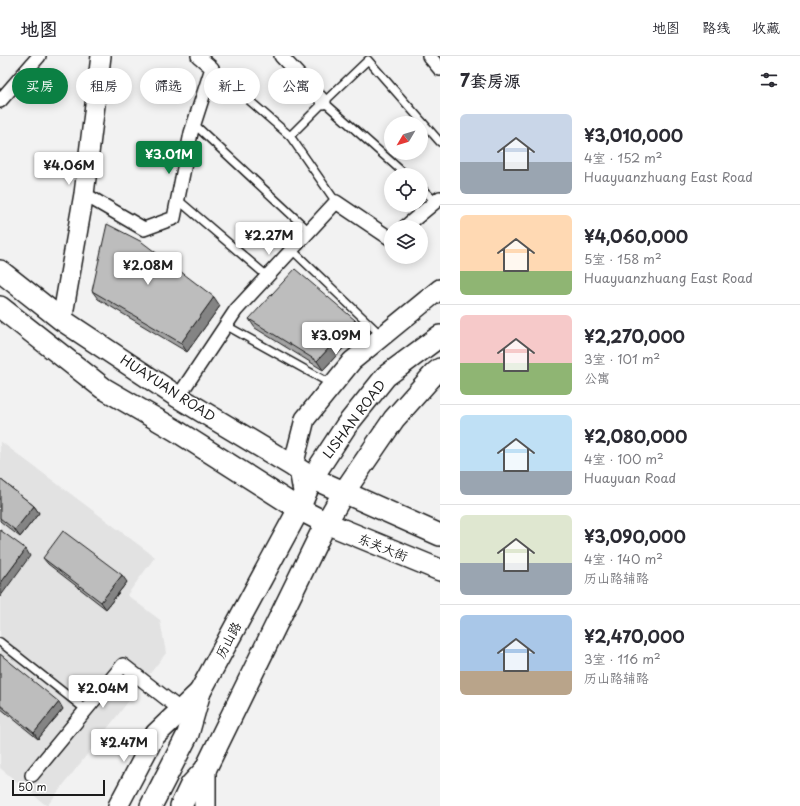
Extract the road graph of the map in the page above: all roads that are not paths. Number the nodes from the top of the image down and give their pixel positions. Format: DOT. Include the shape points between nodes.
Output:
graph roads {
  1 [pos="39,56"];
  2 [pos="101,56"];
  3 [pos="198,56"];
  4 [pos="281,56"];
  5 [pos="429,56"];
  6 [pos="212,68"];
  7 [pos="292,68"];
  8 [pos="440,69"];
  9 [pos="204,93"];
  10 [pos="0,101"];
  11 [pos="324,102"];
  12 [pos="253,104"];
  13 [pos="322,104"];
  14 [pos="194,124"];
  15 [pos="290,136"];
  16 [pos="440,142"];
  17 [pos="398,168"];
  18 [pos="428,193"];
  19 [pos="84,194"];
  20 [pos="177,199"];
  21 [pos="438,200"];
  22 [pos="336,202"];
  23 [pos="414,220"];
  24 [pos="309,231"];
  25 [pos="384,234"];
  26 [pos="292,250"];
  27 [pos="0,271"];
  28 [pos="267,276"];
  29 [pos="440,289"];
  30 [pos="0,307"];
  31 [pos="62,320"];
  32 [pos="227,326"];
  33 [pos="382,336"];
  34 [pos="440,336"];
  35 [pos="438,371"];
  36 [pos="333,385"];
  37 [pos="178,397"];
  38 [pos="292,466"];
  39 [pos="312,478"];
  40 [pos="344,492"];
  41 [pos="299,509"];
  42 [pos="326,523"];
  43 [pos="440,535"];
  44 [pos="440,570"];
  45 [pos="0,642"];
  46 [pos="200,692"];
  47 [pos="86,710"];
  48 [pos="181,710"];
  49 [pos="156,734"];
  50 [pos="205,770"];
  51 [pos="32,776"];
  52 [pos="118,806"];
  53 [pos="151,806"];
  54 [pos="181,806"];
  55 [pos="205,806"];
  1 -- 10 [label="street"];
  2 -- 19 [label="street"];
  3 -- 6 [label="street"];
  4 -- 7 [label="street"];
  5 -- 8 [label="street"];
  9 -- 14 [label="street"];
  11 -- 16 [label="lane" via="368,60"];
  11 -- 17 [label="lane"];
  12 -- 15 [label="lane"];
  13 -- 15 [label="lane"];
  14 -- 20 [label="street"];
  14 -- 24 [label="lane"];
  15 -- 22 [label="lane"];
  18 -- 21 [label="lane"];
  19 -- 20 [label="street" via="144,229 174,218"];
  19 -- 31 [label="street"];
  20 -- 28 [label="lane"];
  21 -- 23 [label="street"];
  22 -- 24 [label="street"];
  22 -- 25 [label="street"];
  24 -- 26 [label="street"];
  26 -- 28 [label="street"];
  26 -- 33 [label="lane"];
  27 -- 31 [label="main road, HUAYUAN ROAD"];
  28 -- 32 [label="street" via="236,310"];
  29 -- 33 [label="street"];
  30 -- 41 [label="main road" via="103,388"];
  31 -- 37 [label="main road, HUAYUAN ROAD"];
  32 -- 36 [label="lane"];
  32 -- 37 [label="street"];
  33 -- 36 [label="street" via="352,361"];
  34 -- 39 [label="main road, LISHAN ROAD" via="386,376 346,426"];
  35 -- 40 [label="main road" via="394,419"];
  36 -- 38 [label="street" via="305,419"];
  37 -- 38 [label="main road, HUAYUAN ROAD"];
  38 -- 39 [label="main road, HUAYUAN ROAD"];
  38 -- 41 [label="lane"];
  39 -- 40 [label="main road, HUAYUAN ROAD"];
  39 -- 41 [label="main road, 历山路"];
  40 -- 42 [label="main road"];
  40 -- 43 [label="main road"];
  41 -- 42 [label="main road"];
  41 -- 46 [label="main road, 历山路"];
  42 -- 44 [label="main road, 东关大街"];
  42 -- 50 [label="main road"];
  45 -- 47 [label="lane"];
  46 -- 48 [label="main road"];
  46 -- 53 [label="main road, 历山路" via="188,734"];
  47 -- 48 [label="street" via="123,665"];
  47 -- 51 [label="street"];
  48 -- 49 [label="main road"];
  49 -- 52 [label="street"];
  50 -- 54 [label="main road" via="192,785"];
  50 -- 55 [label="main road"];
}
